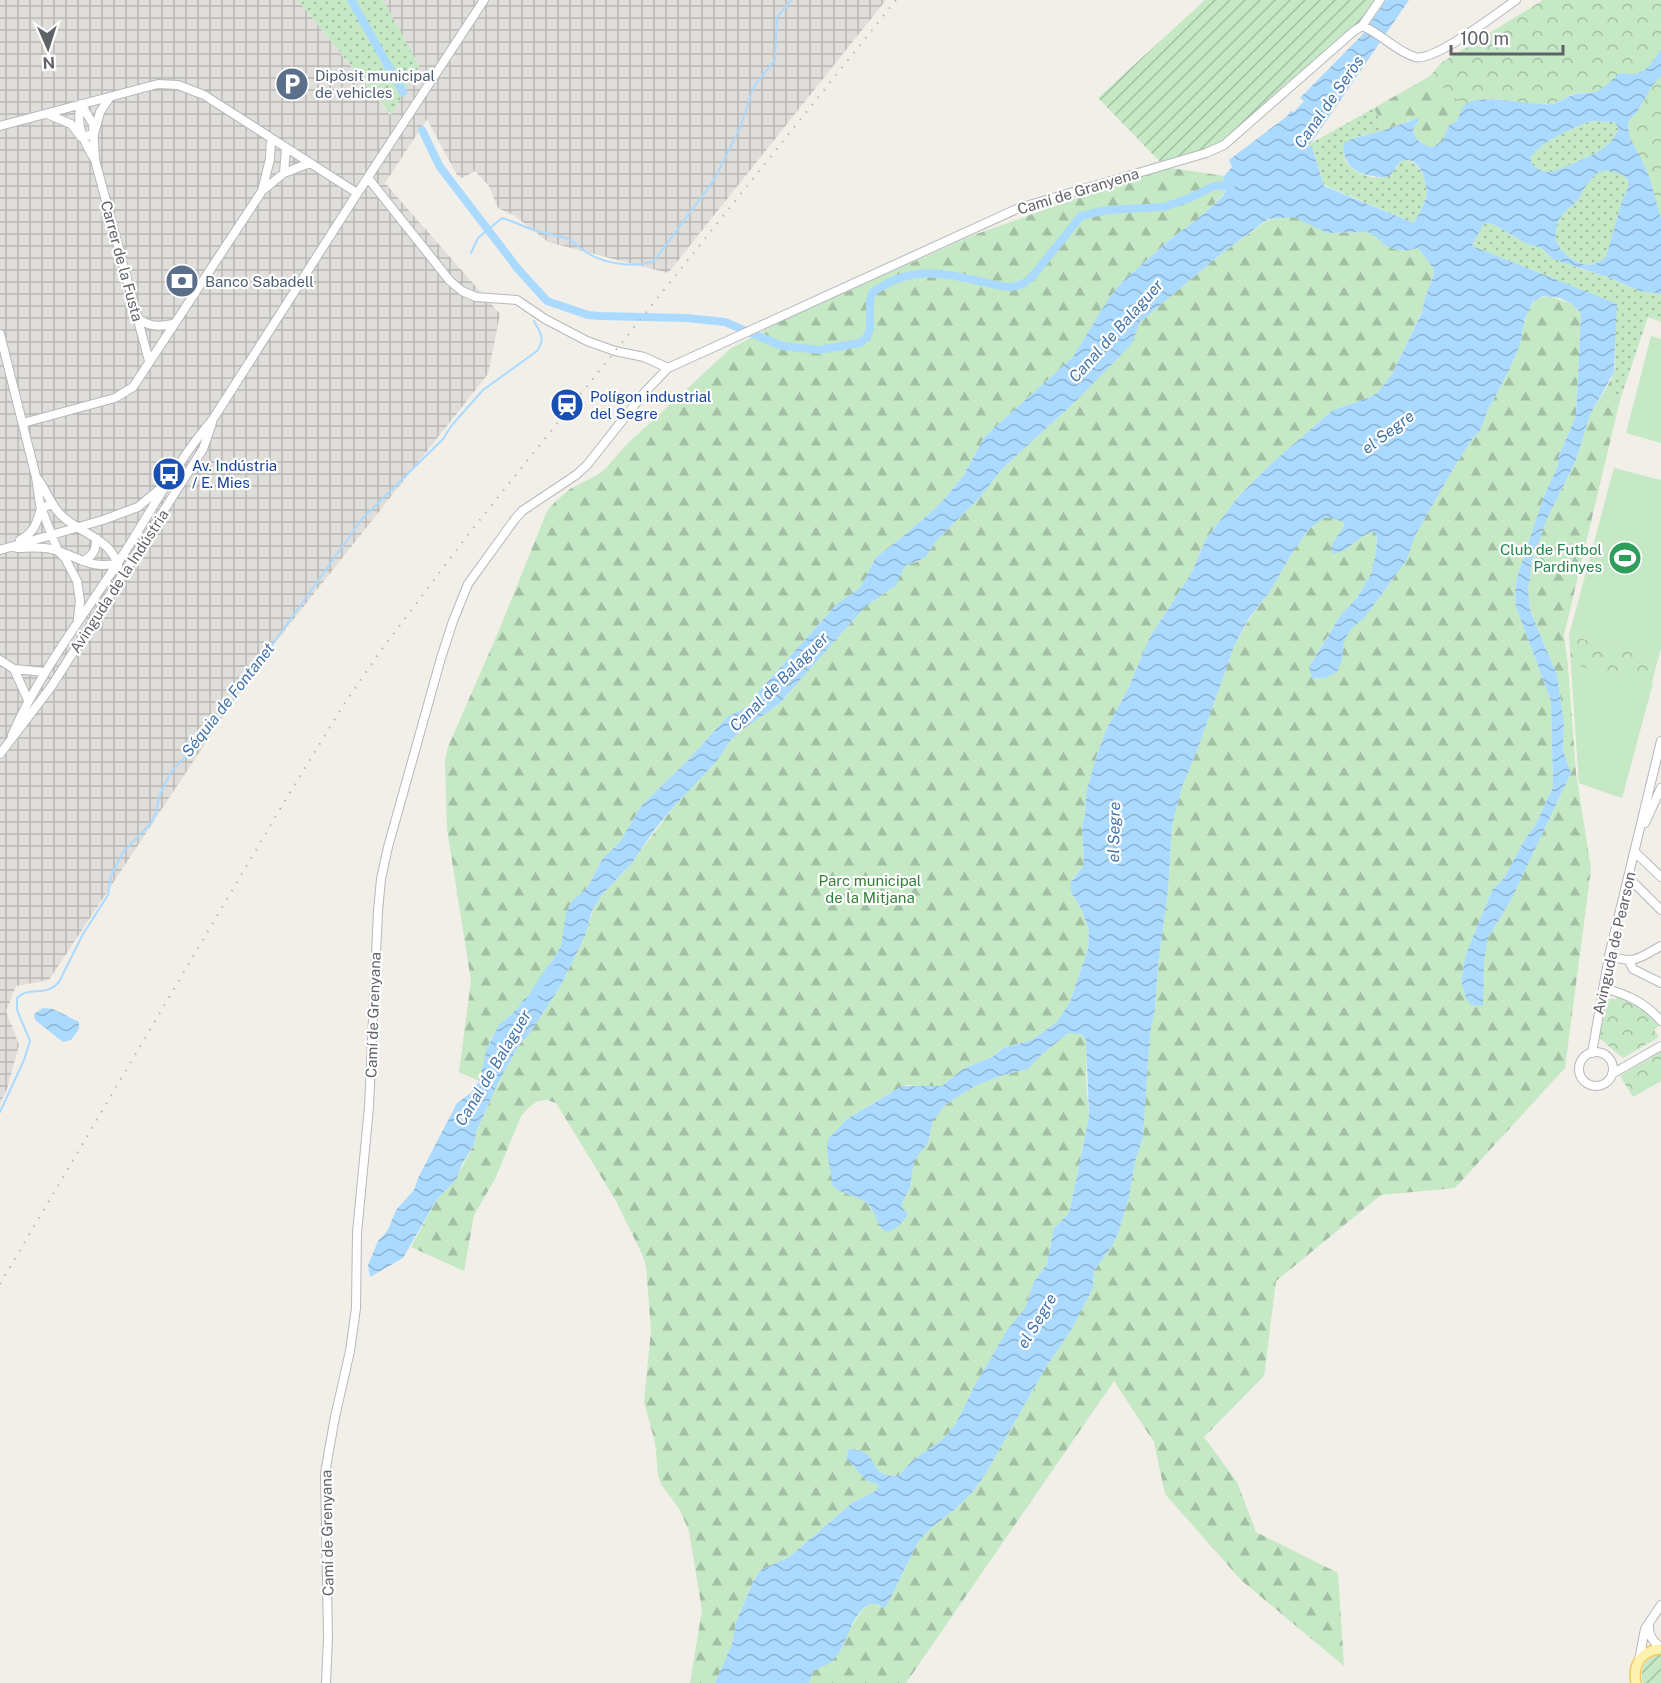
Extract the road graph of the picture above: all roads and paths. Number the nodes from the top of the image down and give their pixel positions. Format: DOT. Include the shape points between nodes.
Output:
graph roads {
  1 [pos="484,0"];
  2 [pos="1380,0"];
  3 [pos="1516,0"];
  4 [pos="1364,27"];
  5 [pos="111,97"];
  6 [pos="81,104"];
  7 [pos="45,114"];
  8 [pos="0,126"];
  9 [pos="94,134"];
  10 [pos="81,137"];
  11 [pos="271,138"];
  12 [pos="286,148"];
  13 [pos="270,159"];
  14 [pos="94,160"];
  15 [pos="310,163"];
  16 [pos="284,173"];
  17 [pos="368,177"];
  18 [pos="262,191"];
  19 [pos="357,193"];
  20 [pos="136,317"];
  21 [pos="173,324"];
  22 [pos="0,334"];
  23 [pos="149,361"];
  24 [pos="668,368"];
  25 [pos="213,419"];
  26 [pos="623,420"];
  27 [pos="23,423"];
  28 [pos="36,477"];
  29 [pos="166,484"];
  30 [pos="53,504"];
  31 [pos="41,508"];
  32 [pos="78,528"];
  33 [pos="50,535"];
  34 [pos="96,538"];
  35 [pos="2,550"];
  36 [pos="58,551"];
  37 [pos="134,557"];
  38 [pos="83,561"];
  39 [pos="118,563"];
  40 [pos="119,580"];
  41 [pos="78,620"];
  42 [pos="0,660"];
  43 [pos="14,669"];
  44 [pos="45,672"];
  45 [pos="28,700"];
  46 [pos="12,735"];
  47 [pos="1661,741"];
  48 [pos="0,754"];
  49 [pos="1649,786"];
  50 [pos="1661,787"];
  51 [pos="1639,835"];
  52 [pos="1635,852"];
  53 [pos="1661,877"];
  54 [pos="1629,879"];
  55 [pos="1661,910"];
  56 [pos="1661,946"];
  57 [pos="1610,956"];
  58 [pos="1629,961"];
  59 [pos="1661,983"];
  60 [pos="1603,988"];
  61 [pos="1661,1021"];
  62 [pos="1661,1046"];
  63 [pos="1592,1053"];
  64 [pos="1612,1065"];
  65 [pos="1622,1068"];
  66 [pos="1612,1074"];
  67 [pos="1661,1605"];
  68 [pos="1649,1620"];
  69 [pos="1661,1648"];
  70 [pos="1639,1660"];
  71 [pos="1636,1682"];
  72 [pos="326,1683"];
  1 -- 17 [label="street, Avinguda de la Indústria"];
  2 -- 4 [label="street, Camí de Granyena"];
  3 -- 4 [label="street" via="1457,41 1424,58 1409,55"];
  4 -- 24 [label="street, Camí de Granyena" via="1354,31 1224,145 1019,208"];
  5 -- 6 [label="street"];
  5 -- 9 [label="street, Carrer de la Fusta" via="100,112"];
  5 -- 11 [label="street" via="158,84 178,85 204,95"];
  6 -- 7 [label="street"];
  6 -- 9 [label="street, Carrer de la Fusta" via="92,120"];
  6 -- 10 [label="street, Carrer de la Fusta"];
  7 -- 8 [label="street"];
  7 -- 10 [label="street, Carrer de la Fusta" via="71,124"];
  9 -- 10 [label="street"];
  9 -- 14 [label="street, Carrer de la Fusta"];
  10 -- 14 [label="street, Carrer de la Fusta"];
  11 -- 12 [label="street"];
  11 -- 13 [label="street"];
  12 -- 13 [label="street"];
  12 -- 15 [label="street"];
  12 -- 16 [label="street"];
  13 -- 18 [label="street"];
  14 -- 20 [label="street, Carrer de la Fusta"];
  15 -- 16 [label="street"];
  15 -- 19 [label="street"];
  16 -- 18 [label="street"];
  17 -- 19 [label="street, Avinguda de la Indústria"];
  17 -- 24 [label="street" via="462,291 483,299 518,300 587,341"];
  18 -- 21 [label="street"];
  19 -- 25 [label="street, Avinguda de la Indústria"];
  20 -- 21 [label="street" via="153,327"];
  20 -- 23 [label="street, Carrer de la Fusta"];
  21 -- 23 [label="street"];
  22 -- 27 [label="street"];
  23 -- 27 [label="street" via="125,394"];
  24 -- 26 [label="street, Camí de Granyena"];
  25 -- 29 [label="street, Avinguda de la Indústria" via="191,444"];
  25 -- 37 [label="street, Avinguda de la Indústria" via="203,449"];
  26 -- 72 [label="street, Camí de Grenyana" via="576,475 522,511 468,585 441,658 388,847 378,911 355,1318 325,1473"];
  27 -- 28 [label="street"];
  28 -- 30 [label="street"];
  28 -- 31 [label="street"];
  29 -- 32 [label="street" via="138,507"];
  29 -- 39 [label="street, Avinguda de la Indústria"];
  30 -- 31 [label="street"];
  30 -- 32 [label="street"];
  31 -- 33 [label="street"];
  31 -- 35 [label="street" via="30,535"];
  32 -- 33 [label="street"];
  32 -- 34 [label="street"];
  33 -- 35 [label="street"];
  33 -- 36 [label="street"];
  34 -- 38 [label="street" via="96,549"];
  34 -- 39 [label="street" via="110,549"];
  35 -- 36 [label="street" via="38,547"];
  36 -- 38 [label="street"];
  36 -- 41 [label="street" via="77,582"];
  37 -- 39 [label="street"];
  37 -- 40 [label="street, Avinguda de la Indústria"];
  38 -- 39 [label="street" via="105,566"];
  39 -- 40 [label="street"];
  39 -- 41 [label="street, Avinguda de la Indústria"];
  40 -- 46 [label="street, Avinguda de la Indústria" via="51,687"];
  41 -- 44 [label="street, Avinguda de la Indústria"];
  42 -- 43 [label="street"];
  43 -- 44 [label="street"];
  43 -- 45 [label="street"];
  44 -- 45 [label="street, Avinguda de la Indústria"];
  45 -- 46 [label="street, Avinguda de la Indústria"];
  46 -- 48 [label="street, Avinguda de la Indústria"];
  47 -- 49 [label="street, Avinguda de Pearson"];
  49 -- 50 [label="street"];
  49 -- 51 [label="street, Avinguda de Pearson"];
  50 -- 51 [label="street, Avinguda de Pearson"];
  51 -- 52 [label="street, Avinguda de Pearson"];
  52 -- 53 [label="street"];
  52 -- 54 [label="street, Avinguda de Pearson"];
  54 -- 55 [label="street"];
  54 -- 57 [label="street, Avinguda de Pearson"];
  56 -- 58 [label="street"];
  57 -- 58 [label="street"];
  57 -- 60 [label="street, Avinguda de Pearson"];
  58 -- 59 [label="street" via="1634,969"];
  60 -- 61 [label="street" via="1639,1001"];
  60 -- 63 [label="street, Avinguda de Pearson"];
  62 -- 65 [label="street"];
  63 -- 64 [label="street" via="1606,1056"];
  63 -- 66 [label="street" via="1583,1058 1579,1068 1585,1082 1601,1085"];
  64 -- 65 [label="street"];
  64 -- 66 [label="street"];
  65 -- 66 [label="street"];
  67 -- 68 [label="street"];
  68 -- 69 [label="street" via="1649,1633"];
  68 -- 70 [label="street"];
  69 -- 70 [label="main road" via="1649,1651"];
  70 -- 71 [label="main road"];
}
